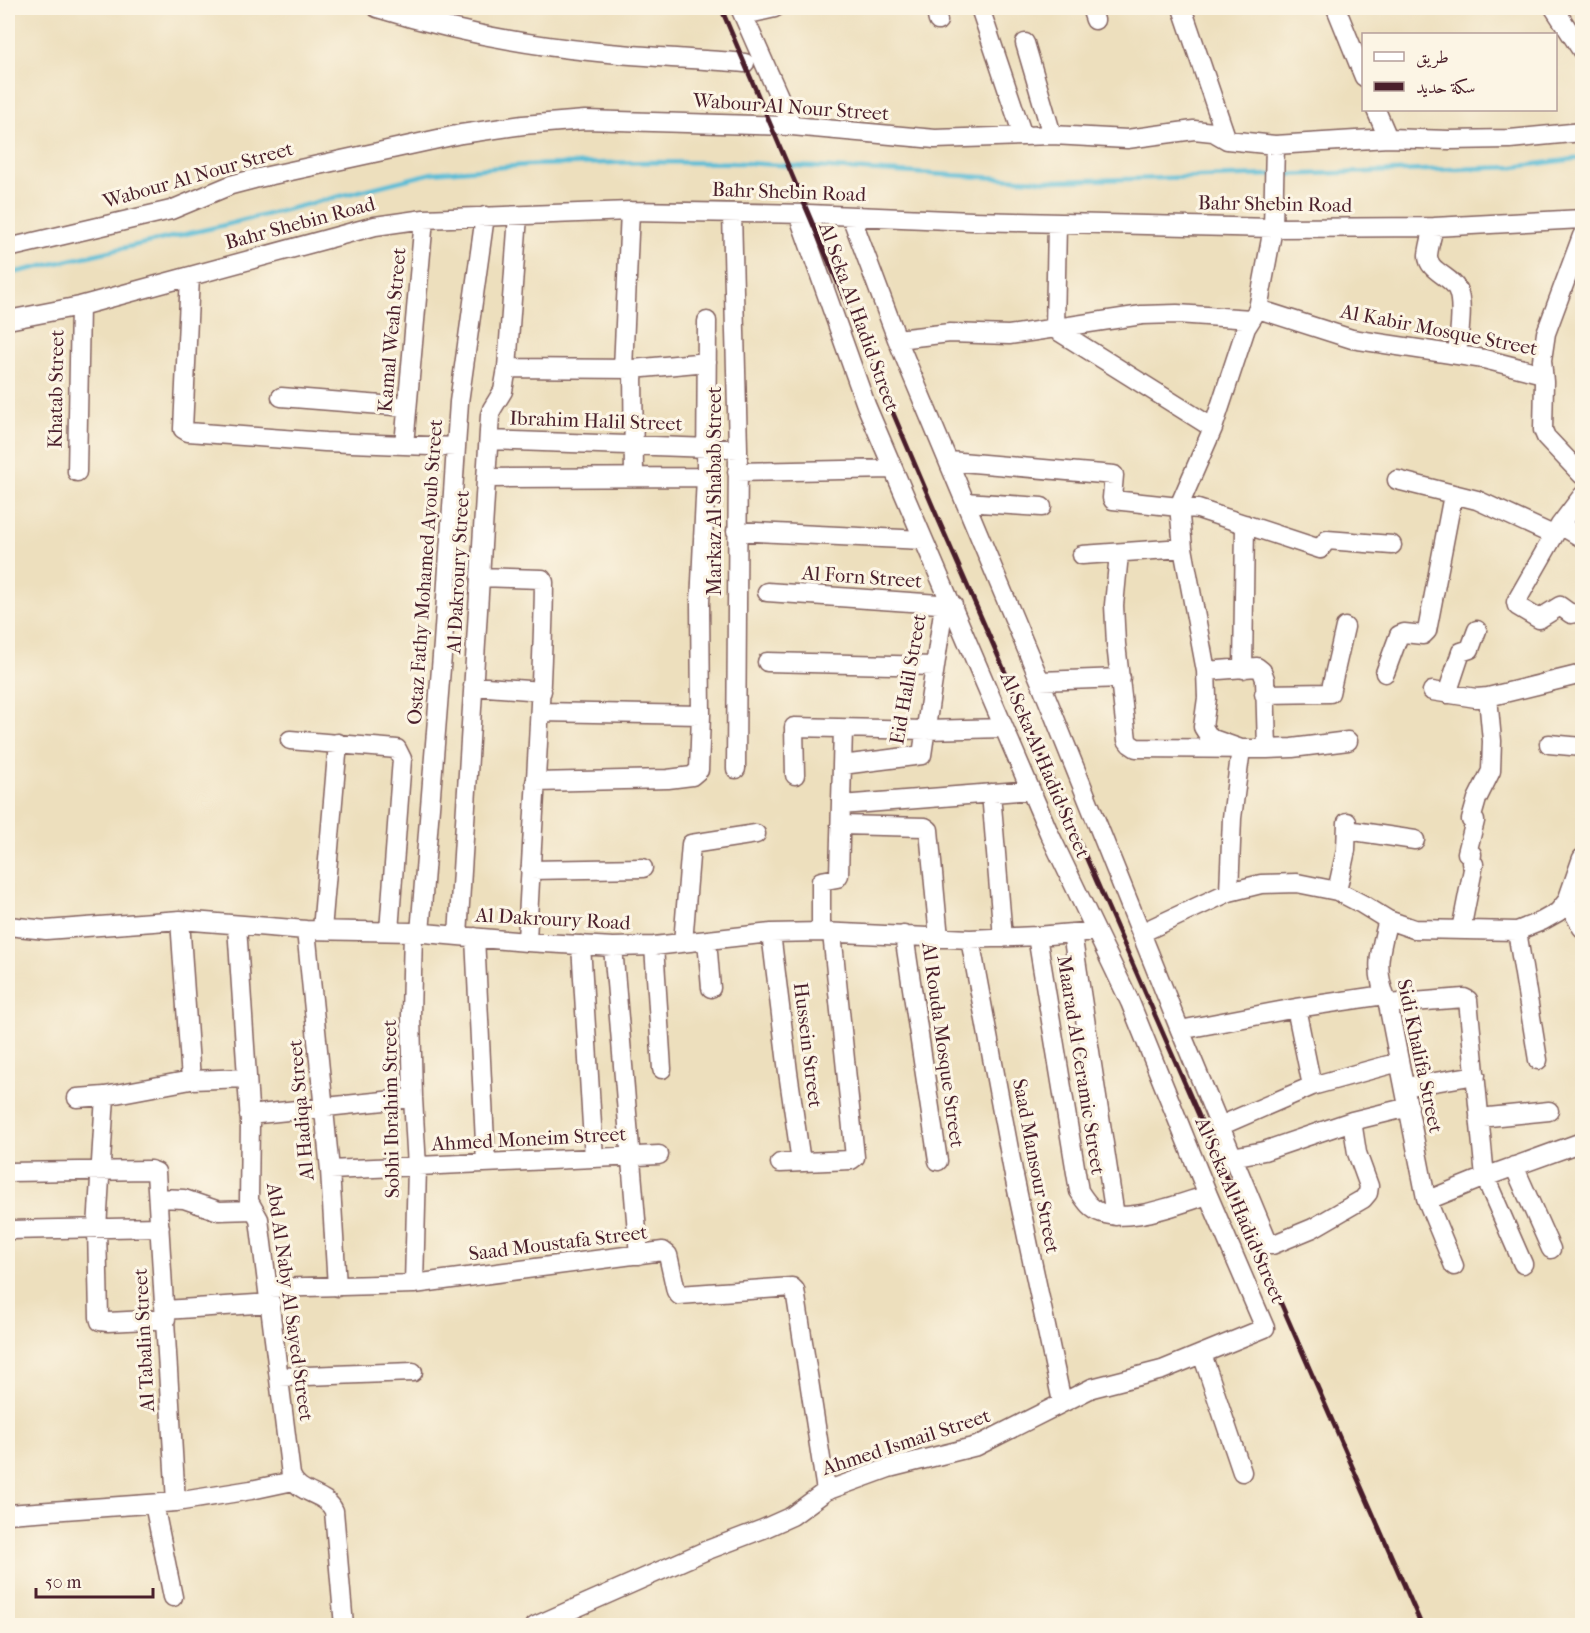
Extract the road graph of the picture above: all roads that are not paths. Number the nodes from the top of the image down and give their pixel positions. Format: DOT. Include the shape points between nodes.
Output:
graph roads {
  1 [pos="377,8"];
  2 [pos="775,8"];
  3 [pos="980,8"];
  4 [pos="1182,8"];
  5 [pos="1336,8"];
  6 [pos="1554,8"];
  7 [pos="742,11"];
  8 [pos="1025,43"];
  9 [pos="1582,51"];
  10 [pos="745,63"];
  11 [pos="1362,72"];
  12 [pos="1376,111"];
  13 [pos="792,126"];
  14 [pos="1582,132"];
  15 [pos="1052,135"];
  16 [pos="1023,136"];
  17 [pos="1388,138"];
  18 [pos="1227,140"];
  19 [pos="1275,152"];
  20 [pos="630,211"];
  21 [pos="732,213"];
  22 [pos="798,214"];
  23 [pos="485,216"];
  24 [pos="518,216"];
  25 [pos="851,216"];
  26 [pos="424,219"];
  27 [pos="1582,219"];
  28 [pos="1057,224"];
  29 [pos="1434,227"];
  30 [pos="1273,228"];
  31 [pos="1582,236"];
  32 [pos="8,248"];
  33 [pos="190,276"];
  34 [pos="80,306"];
  35 [pos="1255,314"];
  36 [pos="8,320"];
  37 [pos="706,321"];
  38 [pos="1055,329"];
  39 [pos="897,339"];
  40 [pos="1457,355"];
  41 [pos="706,362"];
  42 [pos="507,368"];
  43 [pos="628,369"];
  44 [pos="1543,374"];
  45 [pos="281,397"];
  46 [pos="407,407"];
  47 [pos="1213,428"];
  48 [pos="489,440"];
  49 [pos="404,445"];
  50 [pos="634,445"];
  51 [pos="456,447"];
  52 [pos="706,448"];
  53 [pos="738,449"];
  54 [pos="949,462"];
  55 [pos="893,469"];
  56 [pos="77,472"];
  57 [pos="737,472"];
  58 [pos="1582,475"];
  59 [pos="634,477"];
  60 [pos="706,477"];
  61 [pos="486,478"];
  62 [pos="1397,480"];
  63 [pos="1453,495"];
  64 [pos="1582,496"];
  65 [pos="965,502"];
  66 [pos="1042,507"];
  67 [pos="1179,507"];
  68 [pos="1245,524"];
  69 [pos="1556,530"];
  70 [pos="736,531"];
  71 [pos="1582,538"];
  72 [pos="922,540"];
  73 [pos="1392,545"];
  74 [pos="1184,548"];
  75 [pos="1119,554"];
  76 [pos="1082,555"];
  77 [pos="480,577"];
  78 [pos="767,592"];
  79 [pos="948,605"];
  80 [pos="1582,612"];
  81 [pos="1345,627"];
  82 [pos="1477,630"];
  83 [pos="443,643"];
  84 [pos="476,646"];
  85 [pos="767,662"];
  86 [pos="935,666"];
  87 [pos="1243,669"];
  88 [pos="1206,671"];
  89 [pos="1385,674"];
  90 [pos="1582,675"];
  91 [pos="1120,678"];
  92 [pos="1040,681"];
  93 [pos="473,686"];
  94 [pos="542,691"];
  95 [pos="1264,693"];
  96 [pos="1488,697"];
  97 [pos="540,712"];
  98 [pos="701,715"];
  99 [pos="1004,728"];
  100 [pos="843,729"];
  101 [pos="926,730"];
  102 [pos="290,740"];
  103 [pos="1348,741"];
  104 [pos="338,743"];
  105 [pos="1549,744"];
  106 [pos="1582,747"];
  107 [pos="1241,749"];
  108 [pos="1267,749"];
  109 [pos="842,765"];
  110 [pos="736,770"];
  111 [pos="795,775"];
  112 [pos="535,782"];
  113 [pos="1031,790"];
  114 [pos="991,793"];
  115 [pos="841,805"];
  116 [pos="840,825"];
  117 [pos="756,834"];
  118 [pos="1415,840"];
  119 [pos="1582,858"];
  120 [pos="643,868"];
  121 [pos="530,870"];
  122 [pos="1336,891"];
  123 [pos="1229,892"];
  124 [pos="1567,901"];
  125 [pos="180,920"];
  126 [pos="1388,920"];
  127 [pos="8,926"];
  128 [pos="237,926"];
  129 [pos="1582,928"];
  130 [pos="314,930"];
  131 [pos="1461,930"];
  132 [pos="389,931"];
  133 [pos="1096,931"];
  134 [pos="1517,931"];
  135 [pos="417,932"];
  136 [pos="827,932"];
  137 [pos="771,933"];
  138 [pos="1072,933"];
  139 [pos="1141,933"];
  140 [pos="904,935"];
  141 [pos="466,936"];
  142 [pos="1037,936"];
  143 [pos="939,938"];
  144 [pos="1003,938"];
  145 [pos="970,939"];
  146 [pos="706,940"];
  147 [pos="527,942"];
  148 [pos="683,943"];
  149 [pos="581,945"];
  150 [pos="654,946"];
  151 [pos="613,947"];
  152 [pos="711,988"];
  153 [pos="1386,999"];
  154 [pos="1296,1008"];
  155 [pos="1180,1030"];
  156 [pos="1538,1060"];
  157 [pos="1399,1062"];
  158 [pos="662,1069"];
  159 [pos="1476,1075"];
  160 [pos="247,1078"];
  161 [pos="191,1080"];
  162 [pos="1312,1086"];
  163 [pos="1405,1087"];
  164 [pos="105,1096"];
  165 [pos="77,1098"];
  166 [pos="413,1098"];
  167 [pos="324,1107"];
  168 [pos="1409,1107"];
  169 [pos="1549,1111"];
  170 [pos="249,1115"];
  171 [pos="1479,1118"];
  172 [pos="1352,1121"];
  173 [pos="1220,1126"];
  174 [pos="1582,1142"];
  175 [pos="659,1155"];
  176 [pos="629,1156"];
  177 [pos="1232,1157"];
  178 [pos="594,1158"];
  179 [pos="938,1161"];
  180 [pos="801,1162"];
  181 [pos="486,1163"];
  182 [pos="780,1163"];
  183 [pos="1514,1166"];
  184 [pos="417,1167"];
  185 [pos="101,1170"];
  186 [pos="330,1170"];
  187 [pos="8,1172"];
  188 [pos="1485,1177"];
  189 [pos="1208,1195"];
  190 [pos="158,1198"];
  191 [pos="1428,1200"];
  192 [pos="254,1210"];
  193 [pos="1115,1216"];
  194 [pos="160,1227"];
  195 [pos="97,1228"];
  196 [pos="8,1230"];
  197 [pos="1551,1249"];
  198 [pos="639,1255"];
  199 [pos="1523,1264"];
  200 [pos="1454,1266"];
  201 [pos="414,1284"];
  202 [pos="337,1287"];
  203 [pos="270,1295"];
  204 [pos="166,1314"];
  205 [pos="1264,1328"];
  206 [pos="1202,1354"];
  207 [pos="413,1372"];
  208 [pos="280,1377"];
  209 [pos="1062,1402"];
  210 [pos="1242,1472"];
  211 [pos="293,1481"];
  212 [pos="826,1491"];
  213 [pos="176,1502"];
  214 [pos="154,1504"];
  215 [pos="8,1514"];
  216 [pos="173,1597"];
  217 [pos="345,1626"];
  218 [pos="535,1626"];
  1 -- 10 [label="street" via="543,45"];
  2 -- 7 [label="street"];
  3 -- 16 [label="street"];
  4 -- 18 [label="street"];
  5 -- 11 [label="street"];
  6 -- 9 [label="street"];
  7 -- 13 [label="street"];
  8 -- 15 [label="street"];
  12 -- 17 [label="street"];
  13 -- 16 [label="street, Wabour Al Nour Street" via="935,140"];
  13 -- 32 [label="street, Wabour Al Nour Street" via="585,120 523,125 254,179 171,210"];
  14 -- 17 [label="street, Wabour Al Nour Street" via="1449,141"];
  15 -- 16 [label="street, Wabour Al Nour Street"];
  15 -- 18 [label="street, Wabour Al Nour Street" via="1127,139 1194,130 1213,132"];
  17 -- 19 [label="street, Wabour Al Nour Street"];
  18 -- 19 [label="street, Wabour Al Nour Street"];
  19 -- 30 [label="street"];
  20 -- 21 [label="street, Bahr Shebin Road"];
  20 -- 24 [label="street, Bahr Shebin Road"];
  20 -- 43 [label="street"];
  21 -- 22 [label="street, Bahr Shebin Road"];
  21 -- 53 [label="street, Markaz Al Shabab Street"];
  22 -- 25 [label="street, Bahr Shebin Road"];
  22 -- 55 [label="street, Al Seka Al Hadid Street"];
  23 -- 24 [label="street, Bahr Shebin Road"];
  23 -- 26 [label="street, Bahr Shebin Road"];
  23 -- 51 [label="street, Ostaz Fathy Mohamed Ayoub Street"];
  24 -- 42 [label="street, Al Dakroury Street"];
  25 -- 28 [label="street, Bahr Shebin Road"];
  25 -- 39 [label="street, Al Seka Al Hadid Street"];
  26 -- 33 [label="street, Bahr Shebin Road" via="375,226"];
  26 -- 46 [label="street, Kamal Weah Street"];
  27 -- 29 [label="street, Bahr Shebin Road"];
  28 -- 30 [label="street, Bahr Shebin Road"];
  28 -- 38 [label="street"];
  29 -- 30 [label="street, Bahr Shebin Road"];
  29 -- 40 [label="street" via="1430,264 1454,284 1460,301"];
  30 -- 35 [label="street"];
  31 -- 44 [label="street" via="1546,333"];
  33 -- 34 [label="street, Bahr Shebin Road"];
  33 -- 49 [label="street" via="183,429"];
  34 -- 36 [label="street, Bahr Shebin Road"];
  34 -- 56 [label="street, Khatab Street"];
  35 -- 38 [label="street, Al Kabir Mosque Street" via="1142,315"];
  35 -- 40 [label="street, Al Kabir Mosque Street" via="1352,339"];
  35 -- 47 [label="street" via="1246,328"];
  37 -- 41 [label="street"];
  38 -- 39 [label="street, Al Kabir Mosque Street" via="1009,335 950,333"];
  38 -- 47 [label="street"];
  39 -- 54 [label="street, Al Seka Al Hadid Street"];
  40 -- 44 [label="street, Al Kabir Mosque Street"];
  41 -- 43 [label="street"];
  41 -- 52 [label="street"];
  42 -- 43 [label="street"];
  42 -- 48 [label="street, Al Dakroury Street" via="502,391 491,412"];
  43 -- 50 [label="street"];
  44 -- 58 [label="street" via="1545,437"];
  45 -- 46 [label="street"];
  46 -- 49 [label="street, Kamal Weah Street"];
  47 -- 67 [label="street"];
  48 -- 50 [label="street, Ibrahim Halil Street"];
  48 -- 61 [label="street, Al Dakroury Street"];
  49 -- 51 [label="street"];
  50 -- 52 [label="street, Ibrahim Halil Street"];
  50 -- 59 [label="street"];
  51 -- 83 [label="street, Ostaz Fathy Mohamed Ayoub Street"];
  52 -- 53 [label="street, Ibrahim Halil Street"];
  52 -- 60 [label="street"];
  53 -- 57 [label="street, Markaz Al Shabab Street"];
  54 -- 65 [label="street, Al Seka Al Hadid Street"];
  54 -- 67 [label="street" via="1114,475 1113,500"];
  55 -- 57 [label="street"];
  55 -- 72 [label="street, Al Seka Al Hadid Street"];
  57 -- 70 [label="street, Markaz Al Shabab Street"];
  59 -- 60 [label="street"];
  59 -- 61 [label="street"];
  60 -- 98 [label="street" via="700,603"];
  61 -- 77 [label="street, Al Dakroury Street"];
  62 -- 63 [label="street"];
  63 -- 69 [label="street"];
  63 -- 89 [label="street" via="1426,631 1422,636 1399,635"];
  64 -- 69 [label="street"];
  65 -- 66 [label="street"];
  65 -- 92 [label="street, Al Seka Al Hadid Street"];
  67 -- 68 [label="street"];
  67 -- 74 [label="street"];
  68 -- 73 [label="street" via="1320,549 1327,540"];
  68 -- 87 [label="street"];
  69 -- 71 [label="street"];
  69 -- 80 [label="street" via="1517,606 1539,619 1560,606 1571,614"];
  70 -- 72 [label="street"];
  70 -- 110 [label="street, Markaz Al Shabab Street"];
  72 -- 79 [label="street, Al Seka Al Hadid Street"];
  74 -- 75 [label="street"];
  74 -- 88 [label="street"];
  75 -- 76 [label="street"];
  75 -- 91 [label="street" via="1114,605"];
  77 -- 84 [label="street, Al Dakroury Street"];
  77 -- 94 [label="street" via="544,580"];
  78 -- 79 [label="street, Al Forn Street"];
  79 -- 86 [label="street, Eid Halil Street"];
  79 -- 99 [label="street, Al Seka Al Hadid Street"];
  81 -- 95 [label="street" via="1330,693"];
  82 -- 96 [label="street" via="1470,649 1461,652 1439,693"];
  83 -- 84 [label="street"];
  83 -- 135 [label="street, Ostaz Fathy Mohamed Ayoub Street"];
  84 -- 93 [label="street, Al Dakroury Street"];
  85 -- 86 [label="street"];
  86 -- 101 [label="street, Eid Halil Street"];
  87 -- 88 [label="street"];
  87 -- 95 [label="street" via="1257,667 1263,671"];
  88 -- 107 [label="street" via="1206,733"];
  90 -- 96 [label="street"];
  91 -- 92 [label="street"];
  91 -- 107 [label="street" via="1127,740 1136,748"];
  92 -- 139 [label="street, Al Seka Al Hadid Street"];
  93 -- 94 [label="street"];
  93 -- 141 [label="street, Al Dakroury Street"];
  94 -- 97 [label="street"];
  95 -- 108 [label="street"];
  96 -- 131 [label="street" via="1491,771 1471,820 1475,821 1467,853 1472,854 1474,864"];
  97 -- 98 [label="street"];
  97 -- 112 [label="street"];
  98 -- 112 [label="street" via="699,770 692,777"];
  99 -- 101 [label="street"];
  99 -- 113 [label="street, Al Seka Al Hadid Street"];
  100 -- 101 [label="street"];
  100 -- 109 [label="street"];
  100 -- 111 [label="street" via="794,727"];
  101 -- 109 [label="street, Eid Halil Street" via="921,756"];
  102 -- 104 [label="street"];
  103 -- 108 [label="street"];
  104 -- 130 [label="street, Al Hadiqa Street"];
  104 -- 132 [label="street" via="397,749 402,759"];
  105 -- 106 [label="street"];
  107 -- 108 [label="street"];
  107 -- 123 [label="street" via="1232,818"];
  109 -- 115 [label="street"];
  112 -- 121 [label="street"];
  113 -- 114 [label="street"];
  113 -- 133 [label="street, Al Seka Al Hadid Street"];
  114 -- 115 [label="street"];
  114 -- 144 [label="street"];
  115 -- 116 [label="street"];
  116 -- 136 [label="street" via="839,876 821,881"];
  116 -- 143 [label="street" via="929,830"];
  117 -- 148 [label="street" via="691,844"];
  118 -- 122 [label="street" via="1347,826 1346,850"];
  119 -- 124 [label="street"];
  120 -- 121 [label="street"];
  121 -- 147 [label="street"];
  122 -- 123 [label="street" via="1297,883 1261,884"];
  122 -- 126 [label="street"];
  123 -- 139 [label="street"];
  124 -- 129 [label="street"];
  124 -- 134 [label="street" via="1558,912"];
  125 -- 127 [label="street, Al Dakroury Road" via="46,930"];
  125 -- 128 [label="street, Al Dakroury Road"];
  125 -- 161 [label="street"];
  126 -- 131 [label="street" via="1414,929"];
  126 -- 153 [label="street, Sidi Khalifa Street" via="1378,957"];
  128 -- 130 [label="street, Al Dakroury Road"];
  128 -- 160 [label="street, Abd Al Naby Al Sayed Street"];
  130 -- 132 [label="street, Al Dakroury Road"];
  130 -- 167 [label="street, Al Hadiqa Street"];
  131 -- 134 [label="street"];
  132 -- 135 [label="street, Al Dakroury Road"];
  133 -- 138 [label="street, Al Dakroury Road"];
  133 -- 189 [label="street, Al Seka Al Hadid Street" via="1130,1002"];
  134 -- 156 [label="street"];
  135 -- 141 [label="street, Al Dakroury Road"];
  135 -- 166 [label="street, Sobhi Ibrahim Street" via="411,1015"];
  136 -- 137 [label="street, Al Dakroury Road"];
  136 -- 140 [label="street, Al Dakroury Road"];
  136 -- 180 [label="street" via="848,1072 855,1157"];
  137 -- 146 [label="street, Al Dakroury Road"];
  137 -- 180 [label="street, Hussein Street"];
  138 -- 142 [label="street, Al Dakroury Road"];
  138 -- 193 [label="street"];
  139 -- 155 [label="street, Al Seka Al Hadid Street"];
  140 -- 143 [label="street, Al Dakroury Road"];
  140 -- 179 [label="street, Al Rouda Mosque Street"];
  141 -- 147 [label="street, Al Dakroury Road"];
  141 -- 181 [label="street, Al Dakroury Street"];
  142 -- 144 [label="street, Al Dakroury Road"];
  142 -- 193 [label="street, Maarad Al Ceramic Street" via="1078,1191 1100,1213"];
  143 -- 145 [label="street, Al Dakroury Road"];
  144 -- 145 [label="street, Al Dakroury Road"];
  145 -- 209 [label="street, Saad Mansour Street" via="1013,1171"];
  146 -- 148 [label="street, Al Dakroury Road"];
  146 -- 152 [label="street"];
  147 -- 149 [label="street, Al Dakroury Road"];
  148 -- 150 [label="street, Al Dakroury Road"];
  149 -- 151 [label="street, Al Dakroury Road"];
  149 -- 178 [label="street"];
  150 -- 151 [label="street, Al Dakroury Road"];
  150 -- 158 [label="street"];
  151 -- 176 [label="street"];
  153 -- 154 [label="street"];
  153 -- 157 [label="street, Sidi Khalifa Street"];
  153 -- 159 [label="street" via="1464,998 1469,1003"];
  154 -- 155 [label="street"];
  154 -- 162 [label="street"];
  155 -- 173 [label="street, Al Seka Al Hadid Street"];
  157 -- 162 [label="street"];
  157 -- 163 [label="street, Sidi Khalifa Street"];
  159 -- 163 [label="street"];
  159 -- 171 [label="street"];
  160 -- 161 [label="street"];
  160 -- 170 [label="street, Abd Al Naby Al Sayed Street"];
  161 -- 164 [label="street"];
  162 -- 173 [label="street"];
  163 -- 168 [label="street, Sidi Khalifa Street"];
  164 -- 165 [label="street"];
  164 -- 185 [label="street"];
  166 -- 167 [label="street"];
  166 -- 184 [label="street, Sobhi Ibrahim Street"];
  167 -- 170 [label="street"];
  167 -- 186 [label="street, Al Hadiqa Street"];
  168 -- 172 [label="street"];
  168 -- 191 [label="street, Sidi Khalifa Street"];
  169 -- 171 [label="street"];
  170 -- 192 [label="street, Abd Al Naby Al Sayed Street" via="249,1201"];
  171 -- 188 [label="street"];
  172 -- 177 [label="street"];
  172 -- 177 [label="street, Al Seka Al Hadid Street" via="1368,1193 1313,1228 1272,1245 1268,1244"];
  173 -- 177 [label="street, Al Seka Al Hadid Street"];
  174 -- 183 [label="street"];
  175 -- 176 [label="street, Ahmed Moneim Street"];
  176 -- 178 [label="street, Ahmed Moneim Street"];
  176 -- 198 [label="street"];
  178 -- 181 [label="street, Ahmed Moneim Street"];
  180 -- 182 [label="street"];
  181 -- 184 [label="street, Ahmed Moneim Street"];
  183 -- 188 [label="street"];
  183 -- 197 [label="street"];
  184 -- 186 [label="street, Ahmed Moneim Street"];
  184 -- 201 [label="street, Sobhi Ibrahim Street"];
  185 -- 187 [label="street"];
  185 -- 190 [label="street, Al Tabalin Street" via="156,1172"];
  185 -- 195 [label="street"];
  186 -- 202 [label="street, Al Hadiqa Street"];
  188 -- 191 [label="street"];
  188 -- 199 [label="street"];
  189 -- 193 [label="street" via="1138,1215"];
  189 -- 205 [label="street, Al Seka Al Hadid Street"];
  190 -- 192 [label="street" via="184,1199 219,1211"];
  190 -- 194 [label="street, Al Tabalin Street"];
  191 -- 200 [label="street, Sidi Khalifa Street"];
  192 -- 203 [label="street, Abd Al Naby Al Sayed Street" via="259,1219"];
  194 -- 195 [label="street"];
  194 -- 204 [label="street, Al Tabalin Street"];
  195 -- 196 [label="street"];
  195 -- 204 [label="street, Saad Moustafa Street" via="100,1321"];
  198 -- 201 [label="street, Saad Moustafa Street"];
  198 -- 212 [label="street, Saad Moustafa Street" via="667,1252 679,1295 793,1287"];
  201 -- 202 [label="street, Saad Moustafa Street"];
  202 -- 203 [label="street, Saad Moustafa Street"];
  203 -- 204 [label="street, Saad Moustafa Street"];
  203 -- 208 [label="street, Abd Al Naby Al Sayed Street"];
  204 -- 213 [label="street, Al Tabalin Street"];
  205 -- 206 [label="street, Ahmed Ismail Street"];
  206 -- 209 [label="street, Ahmed Ismail Street" via="1162,1370 1092,1388"];
  206 -- 210 [label="street"];
  207 -- 208 [label="street"];
  208 -- 211 [label="street, Abd Al Naby Al Sayed Street"];
  209 -- 212 [label="street, Ahmed Ismail Street" via="977,1446 889,1468"];
  211 -- 213 [label="street"];
  211 -- 217 [label="street" via="328,1502 334,1511"];
  212 -- 218 [label="street, Ahmed Ismail Street" via="764,1529"];
  213 -- 214 [label="street"];
  214 -- 215 [label="street"];
  214 -- 216 [label="street"];
}
